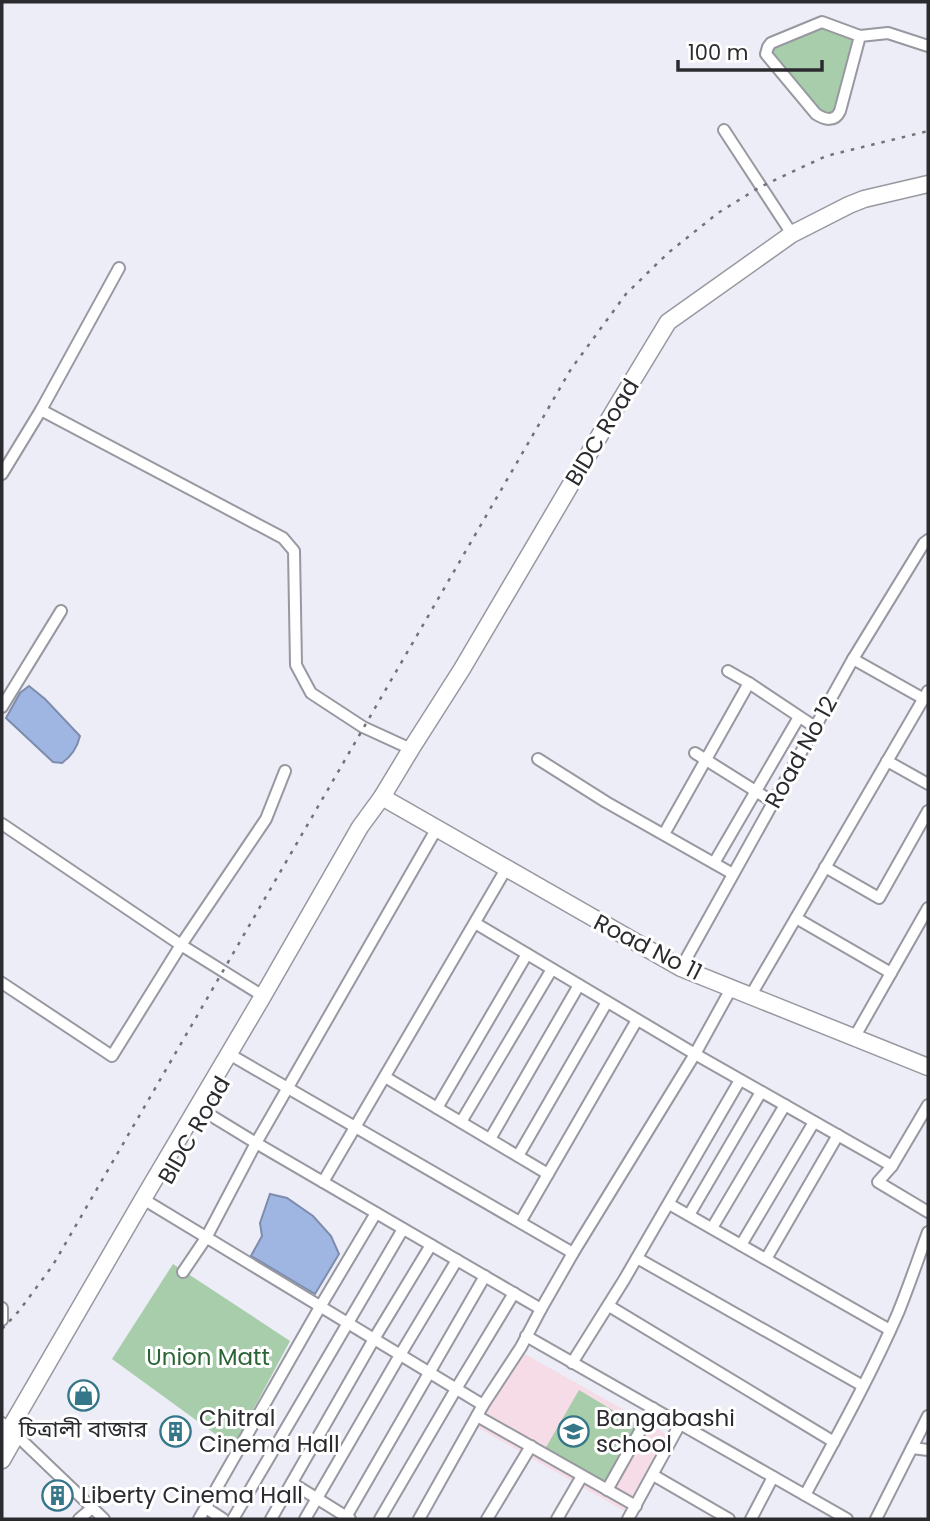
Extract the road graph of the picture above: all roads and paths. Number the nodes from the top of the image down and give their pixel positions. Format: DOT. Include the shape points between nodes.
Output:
graph roads {
  1 [pos="860,36"];
  2 [pos="928,46"];
  3 [pos="724,130"];
  4 [pos="928,184"];
  5 [pos="792,234"];
  6 [pos="120,268"];
  7 [pos="41,410"];
  8 [pos="2,474"];
  9 [pos="928,540"];
  10 [pos="61,611"];
  11 [pos="853,659"];
  12 [pos="728,671"];
  13 [pos="749,683"];
  14 [pos="926,695"];
  15 [pos="2,707"];
  16 [pos="799,717"];
  17 [pos="815,727"];
  18 [pos="411,749"];
  19 [pos="700,756"];
  20 [pos="538,759"];
  21 [pos="887,761"];
  22 [pos="285,771"];
  23 [pos="928,784"];
  24 [pos="756,791"];
  25 [pos="382,797"];
  26 [pos="773,802"];
  27 [pos="928,811"];
  28 [pos="2,824"];
  29 [pos="437,828"];
  30 [pos="664,834"];
  31 [pos="715,863"];
  32 [pos="825,867"];
  33 [pos="506,869"];
  34 [pos="733,874"];
  35 [pos="928,908"];
  36 [pos="796,918"];
  37 [pos="475,923"];
  38 [pos="181,946"];
  39 [pos="527,954"];
  40 [pos="681,968"];
  41 [pos="552,969"];
  42 [pos="891,973"];
  43 [pos="2,983"];
  44 [pos="579,985"];
  45 [pos="733,987"];
  46 [pos="751,995"];
  47 [pos="263,996"];
  48 [pos="607,1002"];
  49 [pos="637,1020"];
  50 [pos="854,1038"];
  51 [pos="695,1054"];
  52 [pos="232,1056"];
  53 [pos="928,1067"];
  54 [pos="384,1077"];
  55 [pos="740,1080"];
  56 [pos="288,1089"];
  57 [pos="761,1092"];
  58 [pos="785,1105"];
  59 [pos="928,1105"];
  60 [pos="437,1108"];
  61 [pos="201,1110"];
  62 [pos="461,1122"];
  63 [pos="814,1122"];
  64 [pos="356,1126"];
  65 [pos="838,1135"];
  66 [pos="490,1139"];
  67 [pos="256,1143"];
  68 [pos="518,1156"];
  69 [pos="892,1166"];
  70 [pos="548,1174"];
  71 [pos="323,1182"];
  72 [pos="147,1201"];
  73 [pos="668,1204"];
  74 [pos="928,1212"];
  75 [pos="376,1213"];
  76 [pos="689,1215"];
  77 [pos="522,1219"];
  78 [pos="712,1228"];
  79 [pos="403,1229"];
  80 [pos="928,1232"];
  81 [pos="206,1238"];
  82 [pos="431,1245"];
  83 [pos="741,1245"];
  84 [pos="573,1254"];
  85 [pos="638,1258"];
  86 [pos="766,1259"];
  87 [pos="457,1260"];
  88 [pos="183,1272"];
  89 [pos="485,1276"];
  90 [pos="514,1293"];
  91 [pos="609,1306"];
  92 [pos="320,1307"];
  93 [pos="2,1308"];
  94 [pos="541,1309"];
  95 [pos="2,1320"];
  96 [pos="348,1324"];
  97 [pos="890,1330"];
  98 [pos="526,1336"];
  99 [pos="374,1339"];
  100 [pos="400,1355"];
  101 [pos="572,1363"];
  102 [pos="429,1373"];
  103 [pos="863,1386"];
  104 [pos="456,1389"];
  105 [pos="483,1405"];
  106 [pos="653,1408"];
  107 [pos="477,1416"];
  108 [pos="928,1416"];
  109 [pos="680,1424"];
  110 [pos="7,1432"];
  111 [pos="834,1442"];
  112 [pos="531,1446"];
  113 [pos="912,1448"];
  114 [pos="928,1451"];
  115 [pos="2,1460"];
  116 [pos="653,1475"];
  117 [pos="582,1476"];
  118 [pos="774,1477"];
  119 [pos="292,1483"];
  120 [pos="607,1490"];
  121 [pos="805,1495"];
  122 [pos="317,1499"];
  123 [pos="635,1506"];
  124 [pos="92,1508"];
  125 [pos="206,1508"];
  126 [pos="348,1518"];
  127 [pos="79,1519"];
  128 [pos="104,1519"];
  129 [pos="199,1519"];
  130 [pos="223,1519"];
  131 [pos="233,1519"];
  132 [pos="271,1519"];
  133 [pos="306,1519"];
  134 [pos="380,1519"];
  135 [pos="419,1519"];
  136 [pos="487,1519"];
  137 [pos="557,1519"];
  138 [pos="628,1519"];
  139 [pos="729,1519"];
  140 [pos="751,1519"];
  141 [pos="847,1519"];
  142 [pos="876,1519"];
  1 -- 1 [label="street" via="840,111 832,119 816,114 766,54 771,43 822,22"];
  1 -- 2 [label="street" via="888,33"];
  3 -- 5 [label="street"];
  4 -- 5 [label="main road, BIDC Road" via="849,205"];
  5 -- 18 [label="main road, BIDC Road" via="668,322"];
  6 -- 7 [label="street"];
  7 -- 8 [label="street"];
  7 -- 18 [label="street" via="283,538 294,551 296,665 311,693 363,727"];
  9 -- 11 [label="street, Road No 12"];
  10 -- 15 [label="street"];
  11 -- 14 [label="street"];
  11 -- 17 [label="street, Road No 12"];
  12 -- 13 [label="street"];
  13 -- 16 [label="street"];
  13 -- 19 [label="street"];
  14 -- 21 [label="street"];
  16 -- 17 [label="street"];
  16 -- 24 [label="street"];
  17 -- 26 [label="street, Road No 12"];
  18 -- 25 [label="main road, BIDC Road"];
  19 -- 24 [label="street"];
  19 -- 30 [label="street"];
  20 -- 30 [label="street"];
  21 -- 23 [label="street"];
  21 -- 32 [label="street"];
  22 -- 38 [label="street" via="266,819"];
  24 -- 26 [label="street"];
  24 -- 31 [label="street"];
  25 -- 29 [label="main road, Road No 11"];
  25 -- 47 [label="main road, BIDC Road"];
  25 -- 52 [label="main road, BIDC Road" via="369,830"];
  26 -- 34 [label="street, Road No 12"];
  27 -- 32 [label="street" via="879,898"];
  28 -- 38 [label="street"];
  29 -- 33 [label="main road, Road No 11"];
  29 -- 56 [label="street"];
  30 -- 31 [label="street"];
  31 -- 34 [label="street"];
  32 -- 36 [label="street"];
  33 -- 37 [label="street"];
  33 -- 40 [label="main road, Road No 11"];
  34 -- 40 [label="street, Road No 12"];
  35 -- 42 [label="street"];
  36 -- 42 [label="street"];
  36 -- 46 [label="street"];
  37 -- 39 [label="street"];
  37 -- 54 [label="street"];
  38 -- 43 [label="street" via="112,1056"];
  38 -- 47 [label="street"];
  39 -- 41 [label="street"];
  39 -- 60 [label="street"];
  40 -- 45 [label="main road, Road No 11"];
  41 -- 44 [label="street"];
  41 -- 62 [label="street"];
  42 -- 50 [label="street"];
  44 -- 48 [label="street"];
  44 -- 66 [label="street"];
  45 -- 46 [label="main road, Road No 11"];
  45 -- 51 [label="street"];
  46 -- 50 [label="main road, Road No 11"];
  47 -- 52 [label="main road, BIDC Road"];
  48 -- 49 [label="street"];
  48 -- 68 [label="street"];
  49 -- 51 [label="street"];
  49 -- 70 [label="street"];
  50 -- 53 [label="main road, Road No 11"];
  51 -- 55 [label="street"];
  51 -- 84 [label="street"];
  52 -- 56 [label="street"];
  52 -- 61 [label="main road, BIDC Road"];
  54 -- 60 [label="street"];
  54 -- 64 [label="street"];
  55 -- 57 [label="street"];
  55 -- 73 [label="street"];
  56 -- 64 [label="street"];
  56 -- 67 [label="street"];
  57 -- 58 [label="street"];
  57 -- 76 [label="street"];
  58 -- 63 [label="street"];
  58 -- 78 [label="street"];
  59 -- 69 [label="street"];
  60 -- 62 [label="street"];
  61 -- 67 [label="street"];
  61 -- 72 [label="main road, BIDC Road"];
  62 -- 66 [label="street"];
  63 -- 65 [label="street"];
  63 -- 83 [label="street"];
  64 -- 71 [label="street"];
  64 -- 84 [label="street"];
  65 -- 69 [label="street"];
  65 -- 86 [label="street"];
  66 -- 68 [label="street"];
  67 -- 71 [label="street"];
  67 -- 81 [label="street"];
  68 -- 70 [label="street"];
  69 -- 74 [label="street" via="878,1182"];
  70 -- 77 [label="street"];
  71 -- 75 [label="street"];
  72 -- 81 [label="street"];
  72 -- 110 [label="main road, BIDC Road"];
  73 -- 76 [label="street"];
  73 -- 85 [label="street"];
  75 -- 79 [label="street"];
  75 -- 92 [label="street"];
  76 -- 78 [label="street"];
  78 -- 83 [label="street"];
  79 -- 82 [label="street"];
  79 -- 96 [label="street"];
  80 -- 97 [label="street"];
  81 -- 88 [label="street"];
  81 -- 92 [label="street"];
  82 -- 87 [label="street"];
  82 -- 99 [label="street"];
  83 -- 86 [label="street"];
  84 -- 94 [label="street"];
  85 -- 91 [label="street"];
  85 -- 103 [label="street"];
  86 -- 97 [label="street"];
  87 -- 89 [label="street"];
  87 -- 100 [label="street"];
  89 -- 90 [label="street"];
  89 -- 102 [label="street"];
  90 -- 94 [label="street"];
  90 -- 104 [label="street"];
  91 -- 101 [label="street"];
  91 -- 111 [label="street"];
  92 -- 96 [label="street"];
  92 -- 125 [label="street"];
  93 -- 95 [label="street"];
  94 -- 98 [label="street"];
  96 -- 99 [label="street"];
  96 -- 131 [label="street"];
  97 -- 103 [label="street"];
  98 -- 101 [label="street"];
  98 -- 105 [label="street"];
  99 -- 100 [label="street"];
  99 -- 119 [label="street"];
  100 -- 102 [label="street"];
  100 -- 122 [label="street"];
  101 -- 106 [label="street"];
  102 -- 104 [label="street"];
  102 -- 126 [label="street"];
  103 -- 111 [label="street"];
  104 -- 105 [label="street"];
  104 -- 134 [label="street"];
  105 -- 107 [label="street"];
  106 -- 109 [label="street"];
  106 -- 120 [label="street"];
  107 -- 112 [label="street"];
  107 -- 135 [label="street"];
  108 -- 113 [label="street"];
  109 -- 116 [label="street"];
  109 -- 118 [label="street"];
  110 -- 115 [label="main road, BIDC Road"];
  110 -- 124 [label="street"];
  111 -- 121 [label="street"];
  112 -- 117 [label="street"];
  112 -- 136 [label="street"];
  113 -- 114 [label="street"];
  113 -- 142 [label="street"];
  116 -- 123 [label="street"];
  116 -- 139 [label="street"];
  117 -- 120 [label="street"];
  117 -- 137 [label="street"];
  118 -- 121 [label="street"];
  118 -- 140 [label="street"];
  119 -- 122 [label="street"];
  119 -- 132 [label="street"];
  120 -- 123 [label="street"];
  121 -- 141 [label="street"];
  122 -- 126 [label="street"];
  122 -- 133 [label="street"];
  123 -- 138 [label="street"];
  124 -- 127 [label="street"];
  124 -- 128 [label="street"];
  125 -- 129 [label="street"];
  125 -- 130 [label="street"];
}
